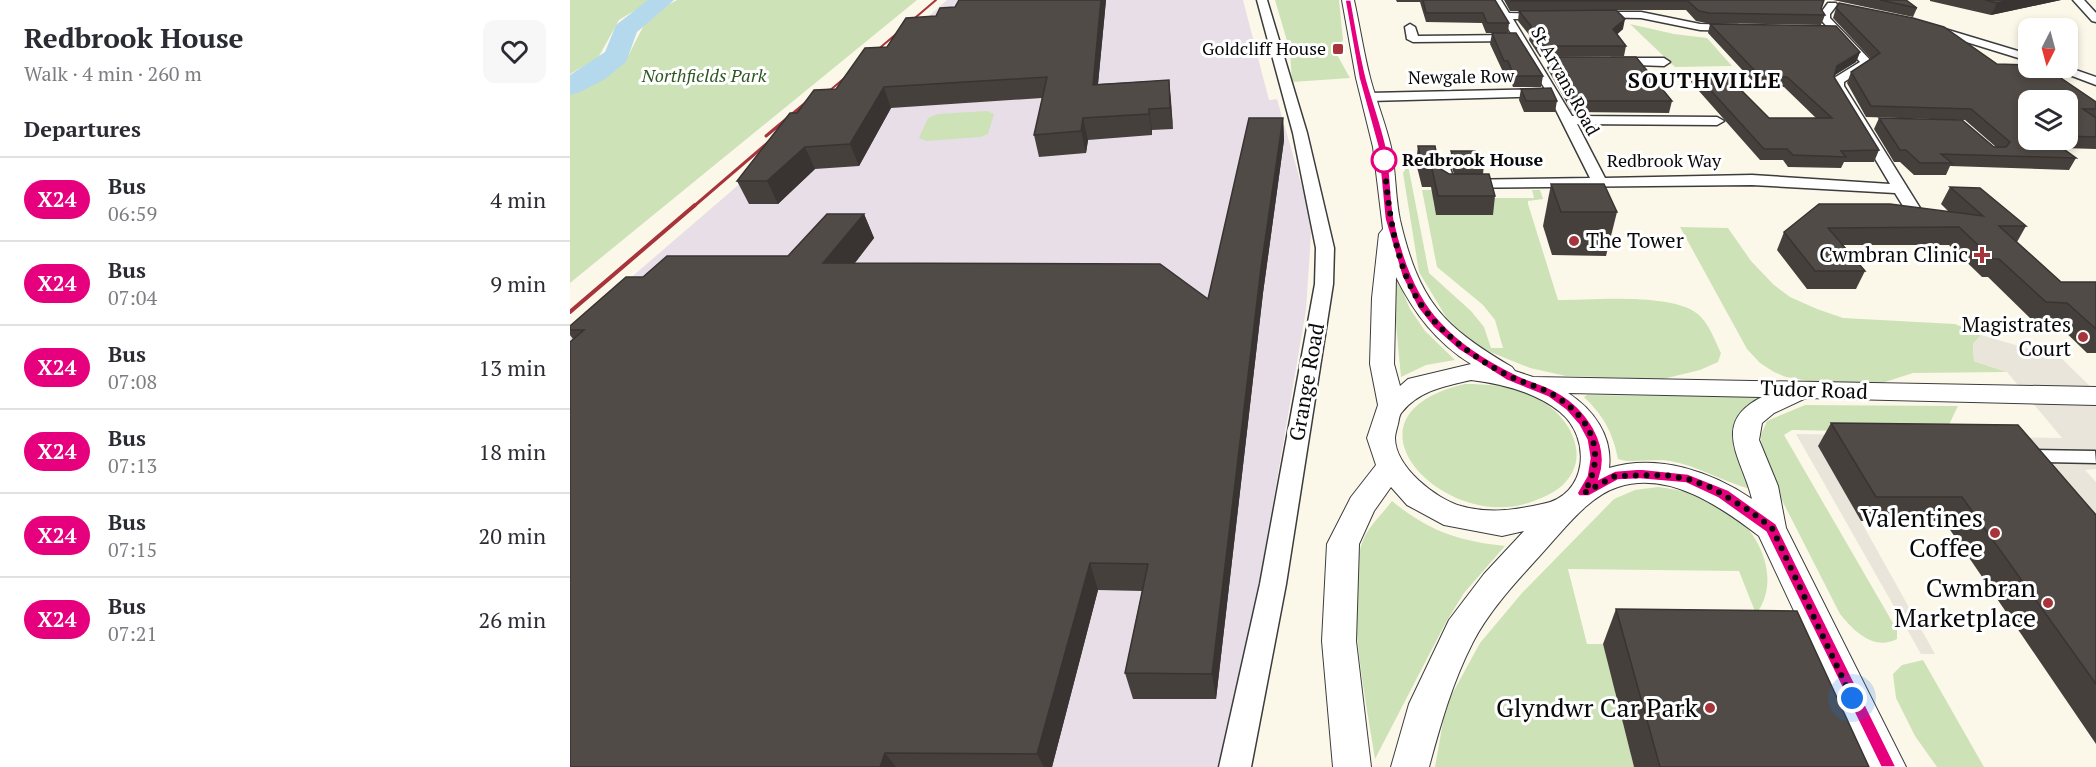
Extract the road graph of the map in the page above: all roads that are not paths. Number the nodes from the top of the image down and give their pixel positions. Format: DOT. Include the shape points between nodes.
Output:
graph roads {
  1 [pos="1262,0"];
  2 [pos="1348,0"];
  3 [pos="1497,0"];
  4 [pos="2078,0"];
  5 [pos="1833,5"];
  6 [pos="1562,15"];
  7 [pos="1584,15"];
  8 [pos="1508,16"];
  9 [pos="2096,20"];
  10 [pos="1911,22"];
  11 [pos="1410,27"];
  12 [pos="1754,29"];
  13 [pos="1522,38"];
  14 [pos="2018,54"];
  15 [pos="1595,62"];
  16 [pos="1664,62"];
  17 [pos="2078,75"];
  18 [pos="2096,81"];
  19 [pos="1554,93"];
  20 [pos="1369,97"];
  21 [pos="1568,120"];
  22 [pos="1718,121"];
  23 [pos="1861,123"];
  24 [pos="1883,124"];
  25 [pos="1442,165"];
  26 [pos="1599,181"];
  27 [pos="1900,189"];
  28 [pos="1917,216"];
  29 [pos="1390,219"];
  30 [pos="1521,380"];
  31 [pos="1805,391"];
  32 [pos="2096,396"];
  33 [pos="1391,405"];
  34 [pos="2016,450"];
  35 [pos="2095,457"];
  36 [pos="1388,469"];
  37 [pos="1573,502"];
  38 [pos="1772,528"];
  39 [pos="1234,767"];
  40 [pos="1353,767"];
  41 [pos="1410,767"];
  42 [pos="1887,767"];
  1 -- 39 [label="street, Grange Road" via="1300,133 1326,257 1275,573"];
  2 -- 20 [label="street"];
  3 -- 8 [label="street, St Arvans Road"];
  4 -- 9 [label="street"];
  5 -- 23 [label="street" via="1824,17 1829,29 1867,63 1837,83"];
  6 -- 8 [label="street"];
  7 -- 12 [label="street" via="1641,15 1706,28"];
  8 -- 13 [label="street, St Arvans Road"];
  10 -- 14 [label="street"];
  11 -- 13 [label="street" via="1413,39"];
  13 -- 19 [label="street, St Arvans Road" via="1543,63"];
  15 -- 16 [label="street"];
  17 -- 18 [label="street"];
  19 -- 20 [label="street, Newgale Row"];
  19 -- 21 [label="street, St Arvans Road"];
  20 -- 29 [label="street" via="1382,147"];
  21 -- 22 [label="street"];
  21 -- 26 [label="street, St Arvans Road"];
  23 -- 24 [label="street"];
  23 -- 27 [label="street"];
  25 -- 26 [label="street, Redbrook Way" via="1448,185"];
  26 -- 27 [label="street, Redbrook Way" via="1752,180"];
  27 -- 28 [label="street"];
  29 -- 30 [label="street" via="1407,276 1437,325 1462,348"];
  29 -- 33 [label="street" via="1382,364"];
  30 -- 31 [label="street, Tudor Road" via="1586,387"];
  30 -- 33 [label="street" via="1470,372 1433,378 1416,385"];
  30 -- 37 [label="street" via="1570,407 1593,440 1593,476"];
  31 -- 32 [label="street, Tudor Road"];
  31 -- 38 [label="street" via="1762,408 1745,428 1745,441 1766,491"];
  33 -- 36 [label="street" via="1381,424 1380,446"];
  34 -- 35 [label="street" via="2042,475 2032,456"];
  36 -- 37 [label="street" via="1406,490 1432,508 1464,520 1499,525 1533,522"];
  36 -- 40 [label="street" via="1362,506 1343,544 1339,641"];
  37 -- 38 [label="street" via="1615,476 1640,474 1688,479 1719,492"];
  37 -- 41 [label="street" via="1495,584 1461,631 1427,704"];
  38 -- 42 [label="street"];
}
